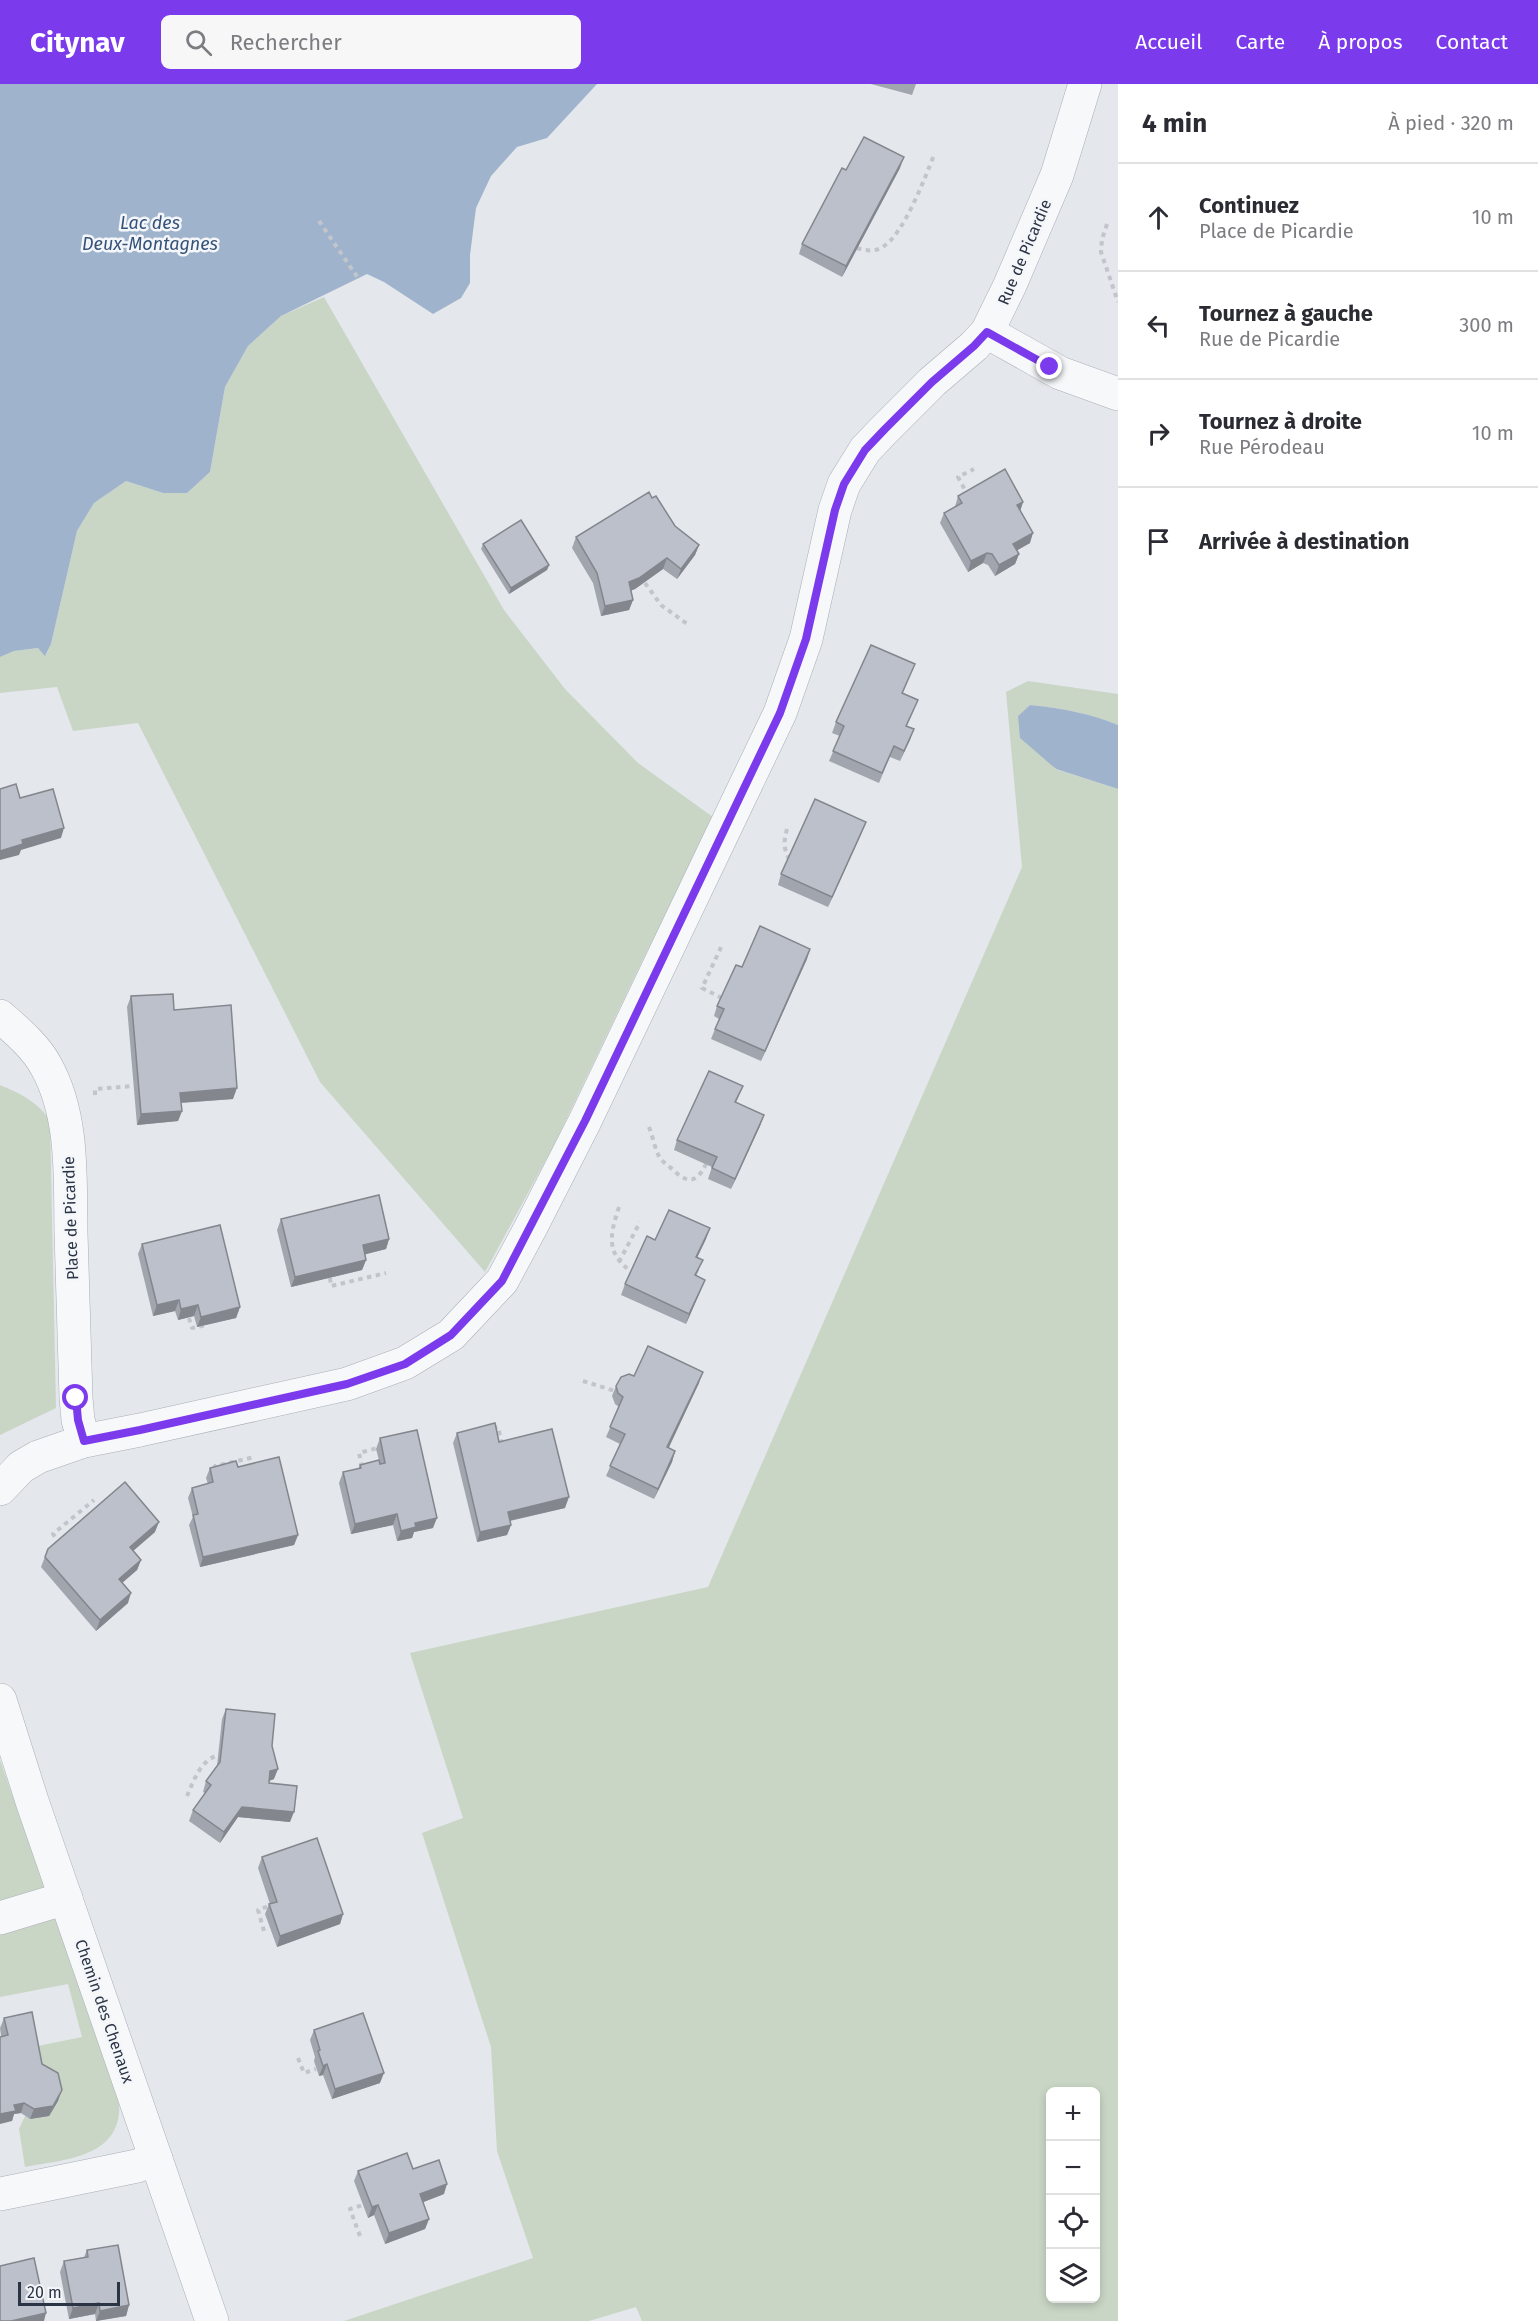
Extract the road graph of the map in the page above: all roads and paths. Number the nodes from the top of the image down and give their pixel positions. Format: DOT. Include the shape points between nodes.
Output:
graph roads {
  1 [pos="1086,84"];
  2 [pos="934,155"];
  3 [pos="319,220"];
  4 [pos="1107,225"];
  5 [pos="857,248"];
  6 [pos="358,278"];
  7 [pos="1118,302"];
  8 [pos="987,332"];
  9 [pos="1118,394"];
  10 [pos="974,469"];
  11 [pos="965,500"];
  12 [pos="645,583"];
  13 [pos="690,626"];
  14 [pos="787,829"];
  15 [pos="789,859"];
  16 [pos="723,943"];
  17 [pos="722,998"];
  18 [pos="0,1016"];
  19 [pos="134,1086"];
  20 [pos="96,1102"];
  21 [pos="649,1127"];
  22 [pos="706,1164"];
  23 [pos="619,1208"];
  24 [pos="640,1222"];
  25 [pos="619,1263"];
  26 [pos="632,1272"];
  27 [pos="386,1273"];
  28 [pos="330,1278"];
  29 [pos="189,1318"];
  30 [pos="218,1322"];
  31 [pos="583,1381"];
  32 [pos="615,1391"];
  33 [pos="489,1429"];
  34 [pos="84,1441"];
  35 [pos="385,1447"];
  36 [pos="504,1450"];
  37 [pos="255,1457"];
  38 [pos="364,1473"];
  39 [pos="219,1475"];
  40 [pos="0,1489"];
  41 [pos="94,1500"];
  42 [pos="61,1545"];
  43 [pos="0,1700"];
  44 [pos="218,1755"];
  45 [pos="187,1796"];
  46 [pos="66,1898"];
  47 [pos="271,1905"];
  48 [pos="0,1918"];
  49 [pos="264,1931"];
  50 [pos="298,2058"];
  51 [pos="316,2068"];
  52 [pos="156,2159"];
  53 [pos="0,2194"];
  54 [pos="363,2205"];
  55 [pos="360,2236"];
  56 [pos="212,2321"];
  1 -- 8 [label="street, Rue de Picardie" via="1057,175"];
  2 -- 5 [label="path" via="907,217 885,246 865,251"];
  3 -- 6 [label="path"];
  4 -- 7 [label="path" via="1101,252"];
  8 -- 9 [label="street" via="1060,373"];
  8 -- 34 [label="street, Rue de Picardie" via="878,436 844,484 832,520 806,639 780,713 585,1121 502,1281 451,1335 405,1364 347,1384"];
  10 -- 11 [label="path" via="958,477"];
  12 -- 13 [label="path" via="661,605"];
  14 -- 15 [label="path" via="784,851"];
  16 -- 17 [label="path" via="702,988"];
  18 -- 34 [label="street, Place de Picardie" via="46,1066 66,1130 76,1398"];
  19 -- 20 [label="path" via="95,1089"];
  21 -- 22 [label="path" via="660,1158 677,1175 694,1180"];
  23 -- 25 [label="path" via="610,1234"];
  24 -- 25 [label="path"];
  25 -- 26 [label="path"];
  27 -- 28 [label="path" via="331,1286"];
  29 -- 30 [label="path" via="192,1328"];
  31 -- 32 [label="path"];
  33 -- 36 [label="path" via="498,1427"];
  34 -- 40 [label="street, Rue de Picardie" via="38,1457 21,1467"];
  35 -- 38 [label="path" via="359,1453"];
  37 -- 39 [label="path" via="215,1466"];
  41 -- 42 [label="path" via="53,1534"];
  43 -- 46 [label="street, Chemin des Chenaux"];
  44 -- 45 [label="path" via="208,1758"];
  46 -- 48 [label="street"];
  46 -- 52 [label="street, Chemin des Chenaux"];
  47 -- 49 [label="path" via="258,1910"];
  50 -- 51 [label="path" via="304,2073"];
  52 -- 53 [label="street"];
  52 -- 56 [label="street, Chemin des Chenaux"];
  54 -- 55 [label="path" via="350,2209"];
}
